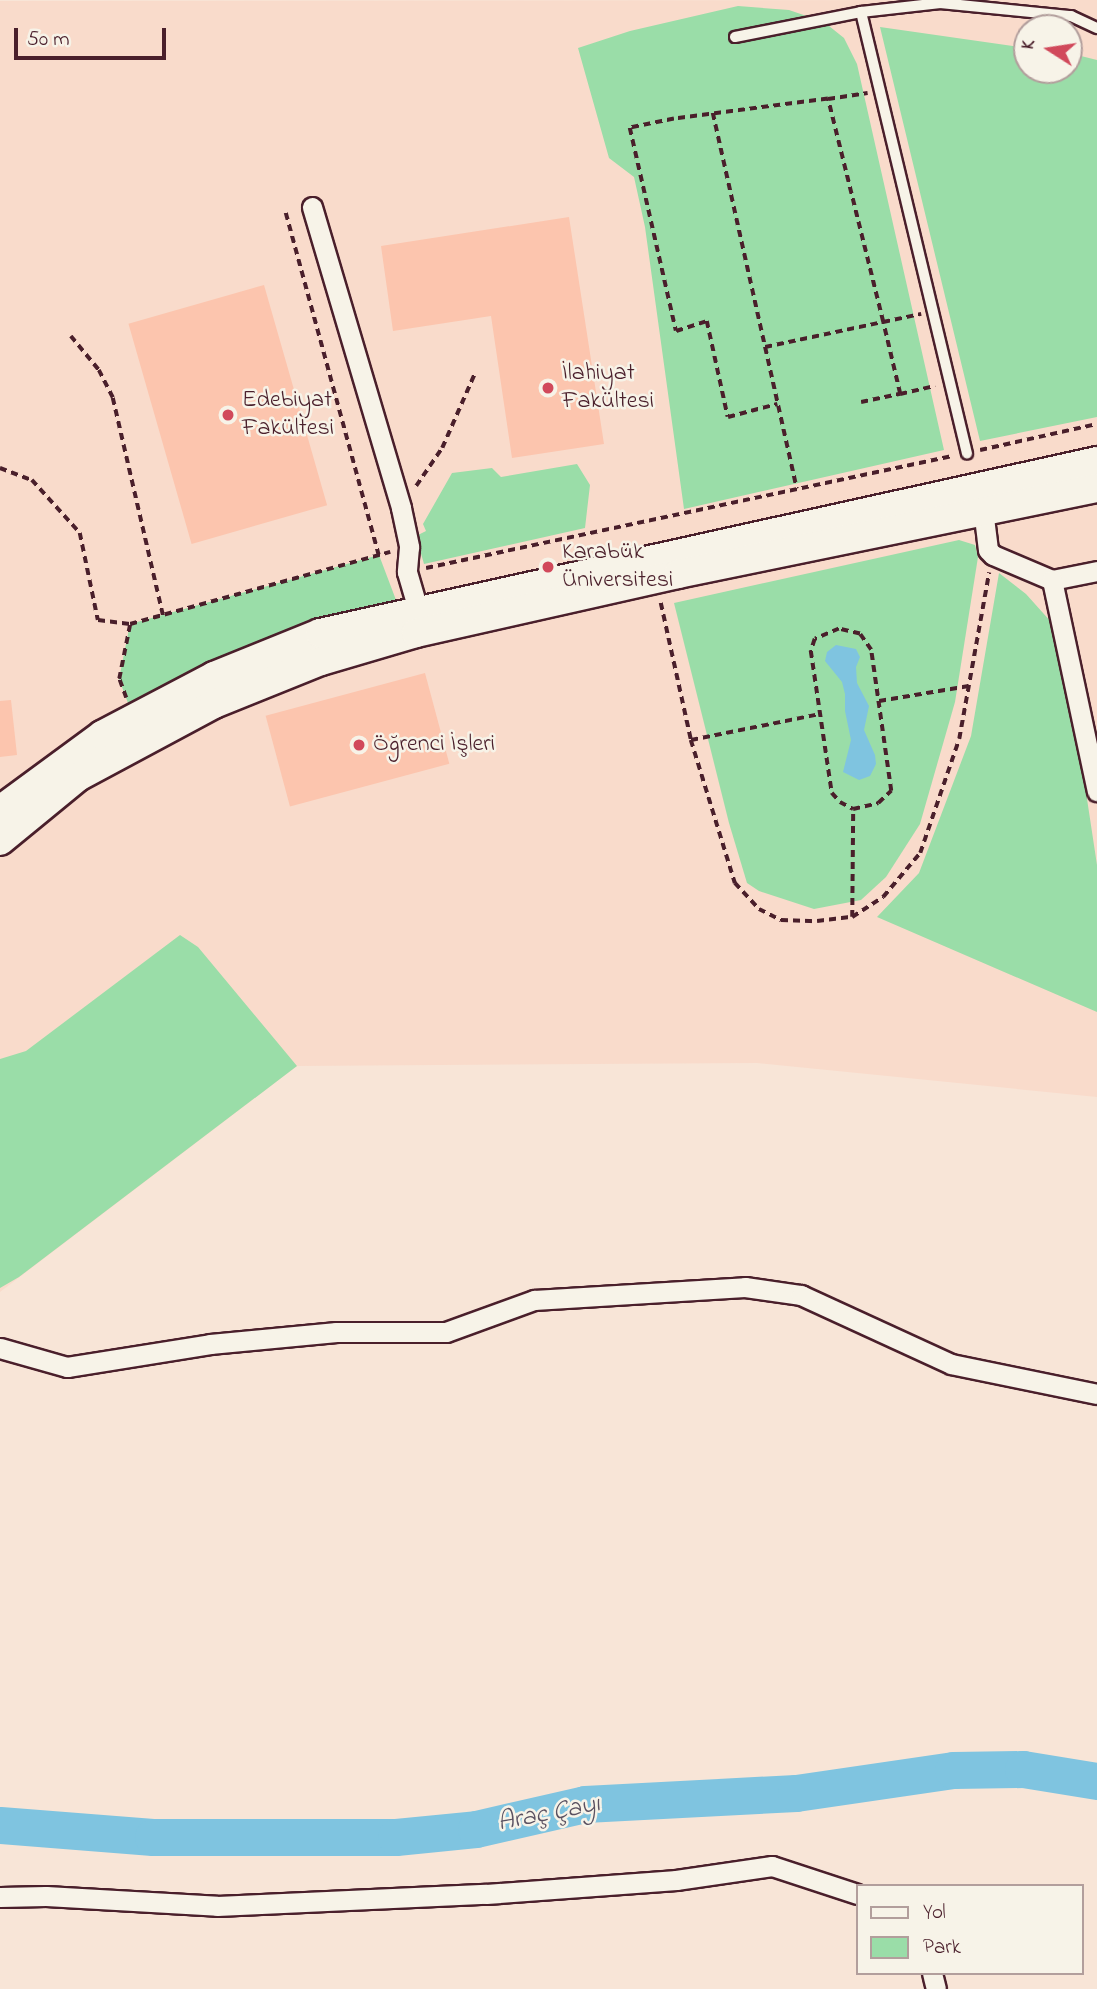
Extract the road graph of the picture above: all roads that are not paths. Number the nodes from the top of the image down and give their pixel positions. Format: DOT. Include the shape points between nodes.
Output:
graph roads {
  1 [pos="860,12"];
  2 [pos="1097,28"];
  3 [pos="735,37"];
  4 [pos="312,207"];
  5 [pos="967,453"];
  6 [pos="1097,461"];
  7 [pos="1097,488"];
  8 [pos="982,500"];
  9 [pos="1097,571"];
  10 [pos="1052,580"];
  11 [pos="421,621"];
  12 [pos="1097,791"];
  13 [pos="0,810"];
  14 [pos="0,841"];
  15 [pos="0,1348"];
  16 [pos="1097,1394"];
  17 [pos="856,1894"];
  18 [pos="0,1898"];
  1 -- 2 [label="lane" via="940,3 1071,16"];
  1 -- 3 [label="lane"];
  1 -- 5 [label="lane"];
  4 -- 11 [label="street" via="401,508 409,547 407,572"];
  6 -- 8 [label="main road"];
  7 -- 8 [label="main road"];
  8 -- 10 [label="street" via="988,550"];
  8 -- 11 [label="main road" via="678,574"];
  9 -- 10 [label="street"];
  10 -- 12 [label="street"];
  11 -- 13 [label="main road" via="320,633 214,676 102,735"];
  11 -- 14 [label="main road" via="214,704 78,777"];
  15 -- 16 [label="street" via="66,1367 210,1344 310,1335 446,1332 534,1300 745,1287 801,1295 951,1364"];
  17 -- 18 [label="street" via="772,1866 676,1880 499,1893 217,1906 46,1896"];
}
